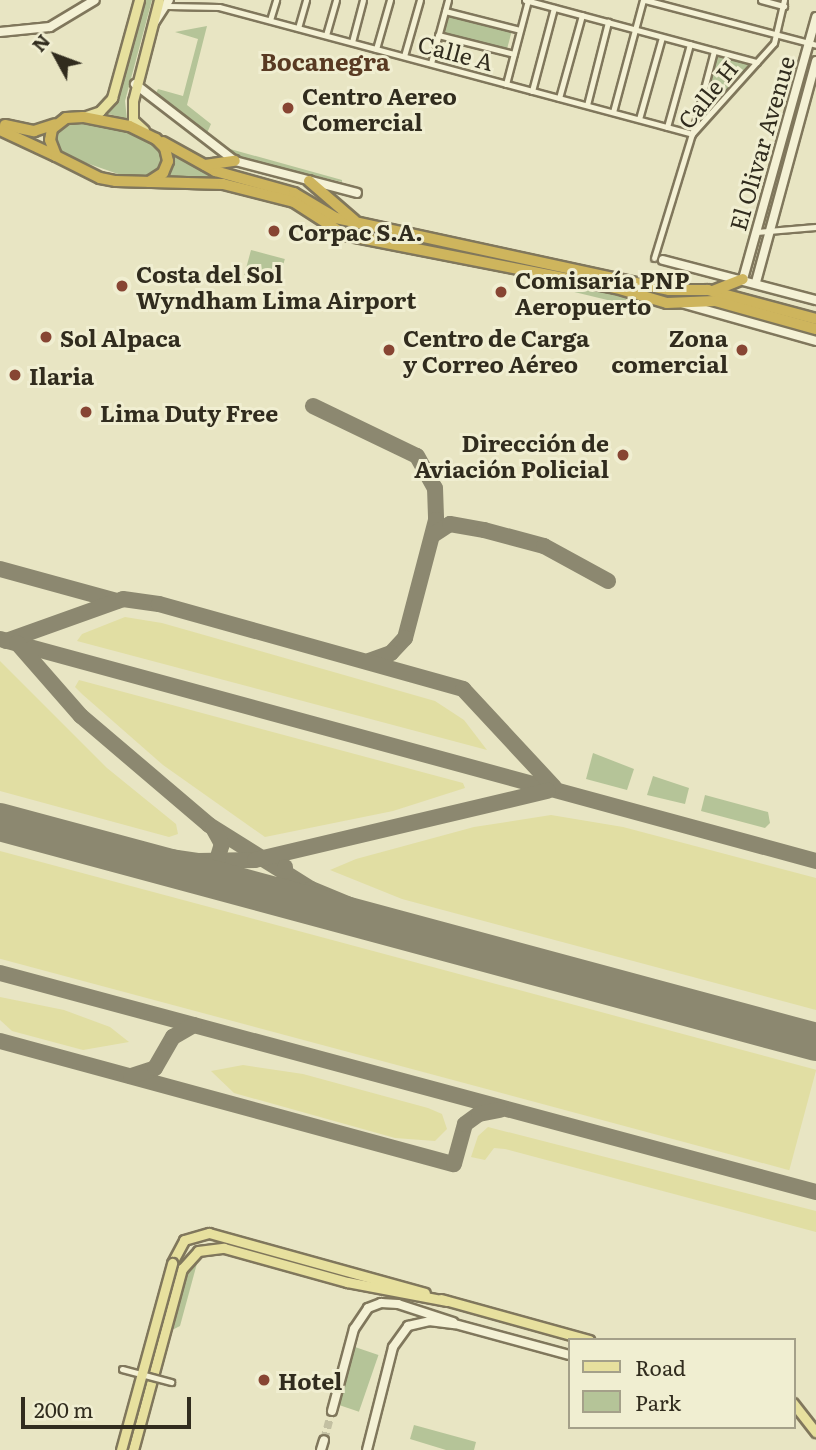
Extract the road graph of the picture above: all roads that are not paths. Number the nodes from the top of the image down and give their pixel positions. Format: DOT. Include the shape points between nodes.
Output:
graph roads {
  1 [pos="95,0"];
  2 [pos="139,0"];
  3 [pos="276,0"];
  4 [pos="306,0"];
  5 [pos="336,0"];
  6 [pos="363,0"];
  7 [pos="390,0"];
  8 [pos="420,0"];
  9 [pos="448,0"];
  10 [pos="527,0"];
  11 [pos="644,0"];
  12 [pos="761,0"];
  13 [pos="166,2"];
  14 [pos="219,3"];
  15 [pos="784,3"];
  16 [pos="554,8"];
  17 [pos="445,11"];
  18 [pos="582,15"];
  19 [pos="816,17"];
  20 [pos="270,20"];
  21 [pos="608,22"];
  22 [pos="299,28"];
  23 [pos="520,30"];
  24 [pos="635,30"];
  25 [pos="0,32"];
  26 [pos="326,35"];
  27 [pos="438,35"];
  28 [pos="779,36"];
  29 [pos="662,37"];
  30 [pos="352,42"];
  31 [pos="690,44"];
  32 [pos="813,44"];
  33 [pos="376,49"];
  34 [pos="714,51"];
  35 [pos="514,54"];
  36 [pos="404,56"];
  37 [pos="816,61"];
  38 [pos="757,62"];
  39 [pos="431,63"];
  40 [pos="135,84"];
  41 [pos="506,84"];
  42 [pos="797,87"];
  43 [pos="808,90"];
  44 [pos="532,91"];
  45 [pos="559,98"];
  46 [pos="587,105"];
  47 [pos="613,112"];
  48 [pos="83,117"];
  49 [pos="789,117"];
  50 [pos="639,119"];
  51 [pos="800,119"];
  52 [pos="0,124"];
  53 [pos="55,124"];
  54 [pos="667,127"];
  55 [pos="0,130"];
  56 [pos="692,134"];
  57 [pos="153,137"];
  58 [pos="782,145"];
  59 [pos="793,147"];
  60 [pos="56,156"];
  61 [pos="235,161"];
  62 [pos="204,165"];
  63 [pos="309,181"];
  64 [pos="149,182"];
  65 [pos="357,194"];
  66 [pos="763,207"];
  67 [pos="776,211"];
  68 [pos="358,222"];
  69 [pos="816,227"];
  70 [pos="770,231"];
  71 [pos="756,232"];
  72 [pos="658,259"];
  73 [pos="759,272"];
  74 [pos="745,273"];
  75 [pos="757,282"];
  76 [pos="713,291"];
  77 [pos="816,300"];
  78 [pos="679,302"];
  79 [pos="816,319"];
  80 [pos="816,329"];
  81 [pos="816,341"];
  82 [pos="447,1301"];
  83 [pos="455,1324"];
  84 [pos="582,1338"];
  85 [pos="568,1354"];
  86 [pos="122,1369"];
  87 [pos="171,1382"];
  88 [pos="795,1406"];
  89 [pos="332,1411"];
  90 [pos="816,1432"];
  91 [pos="324,1440"];
  92 [pos="121,1450"];
  93 [pos="133,1450"];
  94 [pos="321,1450"];
  95 [pos="367,1450"];
  1 -- 25 [label="main road" via="50,27"];
  2 -- 48 [label="main road" via="113,98 100,111"];
  3 -- 20 [label="street"];
  4 -- 22 [label="street"];
  5 -- 26 [label="street"];
  6 -- 30 [label="street"];
  7 -- 33 [label="street"];
  8 -- 36 [label="street"];
  9 -- 17 [label="street"];
  10 -- 16 [label="street"];
  10 -- 23 [label="street"];
  11 -- 24 [label="street"];
  11 -- 28 [label="street"];
  12 -- 15 [label="street"];
  13 -- 14 [label="street, Calle A"];
  13 -- 40 [label="main road" via="153,25"];
  14 -- 20 [label="street, Calle A"];
  15 -- 28 [label="street"];
  16 -- 18 [label="street"];
  16 -- 44 [label="street"];
  17 -- 23 [label="street"];
  17 -- 27 [label="street"];
  18 -- 21 [label="street"];
  18 -- 45 [label="street"];
  19 -- 32 [label="main road, El Olivar Avenue"];
  20 -- 22 [label="street, Calle A"];
  21 -- 24 [label="street"];
  21 -- 46 [label="street"];
  22 -- 26 [label="street, Calle A"];
  23 -- 35 [label="street"];
  24 -- 29 [label="street"];
  24 -- 47 [label="street"];
  26 -- 30 [label="street, Calle A"];
  27 -- 35 [label="street"];
  27 -- 39 [label="street"];
  28 -- 32 [label="street"];
  28 -- 38 [label="street, Calle H"];
  29 -- 31 [label="street"];
  29 -- 50 [label="street"];
  30 -- 33 [label="street, Calle A"];
  31 -- 34 [label="street"];
  31 -- 54 [label="street"];
  32 -- 42 [label="main road, El Olivar Avenue"];
  33 -- 36 [label="street, Calle A"];
  34 -- 38 [label="street"];
  34 -- 56 [label="street"];
  35 -- 41 [label="street"];
  36 -- 39 [label="street, Calle A"];
  37 -- 43 [label="main road, El Olivar Avenue"];
  38 -- 56 [label="street, Calle H"];
  39 -- 41 [label="street, Calle A"];
  40 -- 57 [label="main road" via="133,120"];
  40 -- 61 [label="main road"];
  41 -- 44 [label="street, Calle A"];
  42 -- 43 [label="main road"];
  42 -- 49 [label="main road, El Olivar Avenue"];
  43 -- 51 [label="main road, El Olivar Avenue"];
  44 -- 45 [label="street, Calle A"];
  45 -- 46 [label="street, Calle A"];
  46 -- 47 [label="street, Calle A"];
  47 -- 50 [label="street, Calle A"];
  48 -- 53 [label="highway"];
  48 -- 57 [label="highway"];
  49 -- 51 [label="main road"];
  49 -- 58 [label="main road, El Olivar Avenue"];
  50 -- 54 [label="street, Calle A"];
  51 -- 59 [label="main road, El Olivar Avenue"];
  52 -- 53 [label="highway" via="34,131"];
  53 -- 60 [label="highway" via="50,140"];
  54 -- 56 [label="street, Calle A"];
  55 -- 60 [label="highway"];
  56 -- 72 [label="street, Calle H"];
  57 -- 62 [label="highway"];
  57 -- 64 [label="highway" via="165,148 167,165"];
  58 -- 59 [label="main road"];
  58 -- 66 [label="main road, El Olivar Avenue"];
  59 -- 67 [label="main road, El Olivar Avenue"];
  60 -- 64 [label="highway" via="100,178"];
  61 -- 62 [label="highway"];
  61 -- 63 [label="main road"];
  62 -- 68 [label="highway" via="295,193 336,218"];
  63 -- 65 [label="main road"];
  63 -- 68 [label="highway"];
  64 -- 78 [label="highway" via="223,184 294,202 345,235"];
  66 -- 67 [label="main road"];
  66 -- 71 [label="main road, El Olivar Avenue"];
  67 -- 70 [label="main road, El Olivar Avenue"];
  68 -- 76 [label="highway" via="669,290"];
  69 -- 70 [label="street"];
  70 -- 71 [label="street"];
  70 -- 73 [label="main road, El Olivar Avenue"];
  71 -- 74 [label="main road, El Olivar Avenue"];
  72 -- 74 [label="main road"];
  73 -- 74 [label="main road"];
  73 -- 75 [label="main road, El Olivar Avenue"];
  74 -- 75 [label="main road"];
  74 -- 76 [label="highway"];
  75 -- 77 [label="main road"];
  76 -- 79 [label="highway"];
  78 -- 80 [label="highway" via="715,301"];
  78 -- 81 [label="main road"];
  82 -- 84 [label="main road"];
  82 -- 92 [label="main road, bridge" via="350,1268 197,1233 176,1252"];
  82 -- 93 [label="main road" via="347,1282 224,1248 198,1251 182,1269"];
  83 -- 85 [label="main road"];
  83 -- 89 [label="main road" via="398,1304 368,1308 354,1329"];
  83 -- 95 [label="main road" via="423,1321 401,1332"];
  86 -- 87 [label="street, bridge"];
  88 -- 90 [label="main road"];
  91 -- 94 [label="main road"];
}
